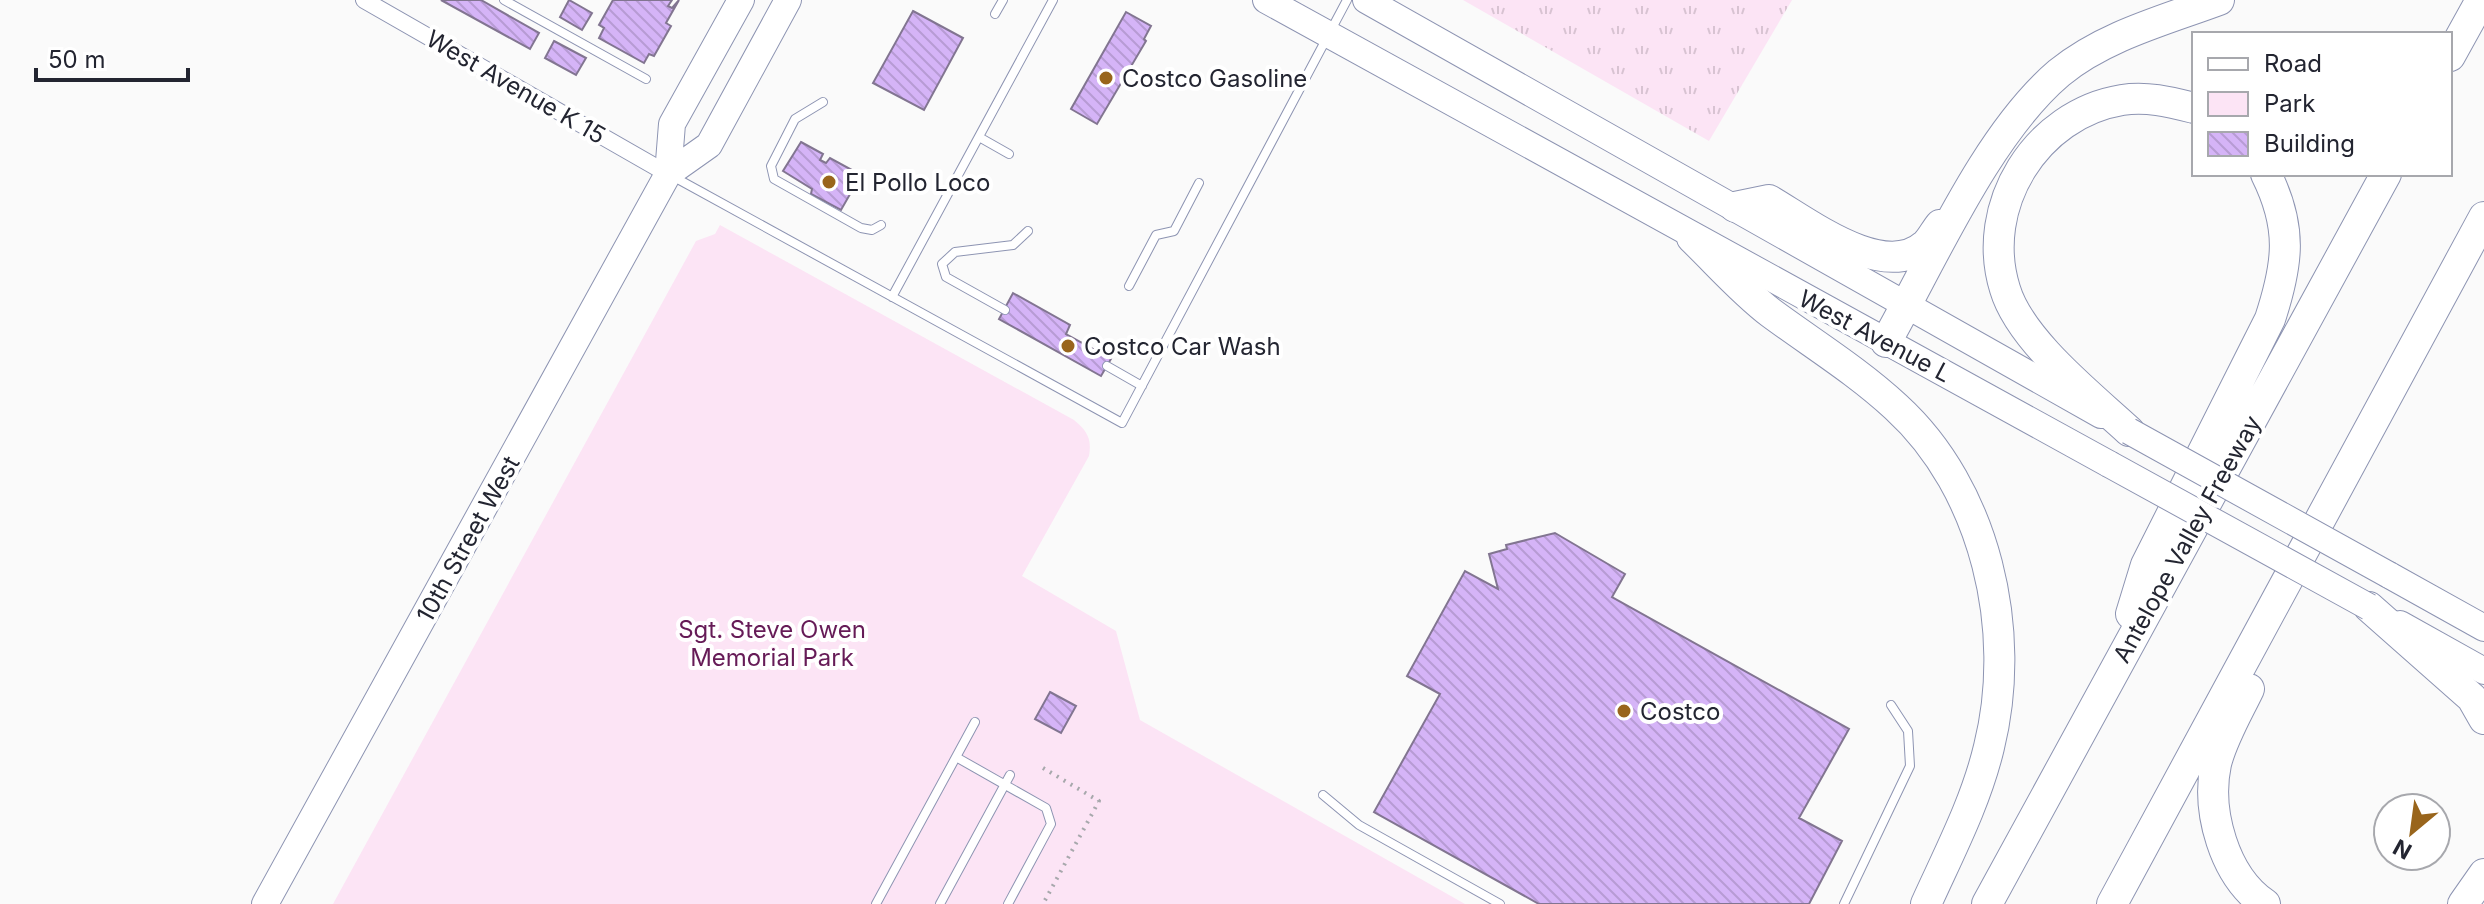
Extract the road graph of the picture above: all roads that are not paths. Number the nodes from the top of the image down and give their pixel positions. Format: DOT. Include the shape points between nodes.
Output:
graph roads {
  1 [pos="364,0"];
  2 [pos="504,0"];
  3 [pos="741,0"];
  4 [pos="788,0"];
  5 [pos="1003,0"];
  6 [pos="1053,0"];
  7 [pos="1266,0"];
  8 [pos="1347,0"];
  9 [pos="1366,0"];
  10 [pos="2219,0"];
  11 [pos="2481,0"];
  12 [pos="995,14"];
  13 [pos="1329,34"];
  14 [pos="2452,52"];
  15 [pos="646,79"];
  16 [pos="823,102"];
  17 [pos="2192,108"];
  18 [pos="979,137"];
  19 [pos="1009,154"];
  20 [pos="668,174"];
  21 [pos="2267,176"];
  22 [pos="2385,176"];
  23 [pos="1199,183"];
  24 [pos="1967,198"];
  25 [pos="1735,207"];
  26 [pos="2484,217"];
  27 [pos="881,225"];
  28 [pos="1028,231"];
  29 [pos="1692,238"];
  30 [pos="1129,286"];
  31 [pos="892,297"];
  32 [pos="1906,306"];
  33 [pos="1005,310"];
  34 [pos="1886,342"];
  35 [pos="1107,366"];
  36 [pos="2397,373"];
  37 [pos="1142,386"];
  38 [pos="2129,431"];
  39 [pos="2369,607"];
  40 [pos="2484,628"];
  41 [pos="2484,671"];
  42 [pos="2109,681"];
  43 [pos="1891,705"];
  44 [pos="2484,719"];
  45 [pos="975,722"];
  46 [pos="956,757"];
  47 [pos="1010,775"];
  48 [pos="1005,785"];
  49 [pos="1323,795"];
  50 [pos="2484,874"];
  51 [pos="265,904"];
  52 [pos="876,904"];
  53 [pos="940,904"];
  54 [pos="1008,904"];
  55 [pos="1500,904"];
  56 [pos="1844,904"];
  57 [pos="1926,904"];
  58 [pos="1987,904"];
  59 [pos="2112,904"];
  60 [pos="2265,904"];
  61 [pos="2463,904"];
  1 -- 20 [label="street, West Avenue K 15"];
  2 -- 15 [label="lane"];
  3 -- 20 [label="main road, 10th Street West" via="672,124"];
  4 -- 20 [label="main road, 10th Street West" via="709,145"];
  5 -- 12 [label="lane"];
  6 -- 18 [label="lane"];
  7 -- 13 [label="main road, West Avenue L"];
  8 -- 13 [label="lane"];
  9 -- 25 [label="main road, West Avenue L"];
  10 -- 24 [label="highway" via="2104,44 2060,72 2007,127"];
  11 -- 14 [label="highway"];
  13 -- 29 [label="main road, West Avenue L"];
  13 -- 37 [label="lane"];
  16 -- 27 [label="lane" via="795,119 771,166 774,179 861,228"];
  17 -- 38 [label="highway" via="2158,99 2122,100 2088,109 2057,128 2026,157 2009,190 1998,238 2005,290 2032,337"];
  18 -- 19 [label="lane"];
  18 -- 31 [label="lane"];
  20 -- 31 [label="lane"];
  20 -- 51 [label="main road, 10th Street West"];
  21 -- 42 [label="highway" via="2287,231 2282,281 2270,319 2146,565"];
  22 -- 42 [label="highway, Antelope Valley Freeway"];
  23 -- 30 [label="lane" via="1174,231 1156,235"];
  24 -- 25 [label="highway" via="1925,246 1900,258 1868,256 1769,200"];
  24 -- 32 [label="highway"];
  25 -- 32 [label="main road, West Avenue L"];
  26 -- 36 [label="highway"];
  28 -- 33 [label="lane" via="1013,245 955,252 942,264 946,277"];
  29 -- 34 [label="main road, West Avenue L"];
  29 -- 57 [label="highway" via="1768,311 1850,367 1899,409 1966,501 1994,592 1997,700 1976,792"];
  31 -- 37 [label="lane" via="1122,423"];
  32 -- 34 [label="highway"];
  32 -- 38 [label="main road, West Avenue L"];
  34 -- 39 [label="main road, West Avenue L, bridge"];
  35 -- 37 [label="lane"];
  36 -- 59 [label="highway"];
  36 -- 60 [label="highway" via="2368,460 2247,692 2217,763 2213,815 2231,861"];
  38 -- 40 [label="main road, West Avenue L, bridge"];
  39 -- 41 [label="main road, West Avenue L"];
  39 -- 44 [label="highway" via="2472,698"];
  42 -- 58 [label="highway, Antelope Valley Freeway"];
  43 -- 56 [label="lane" via="1908,731 1910,766"];
  45 -- 46 [label="lane"];
  46 -- 48 [label="lane"];
  46 -- 52 [label="lane"];
  47 -- 48 [label="lane"];
  48 -- 53 [label="lane"];
  48 -- 54 [label="lane" via="1046,808 1051,824"];
  49 -- 55 [label="lane" via="1359,825"];
  50 -- 61 [label="highway"];
}
